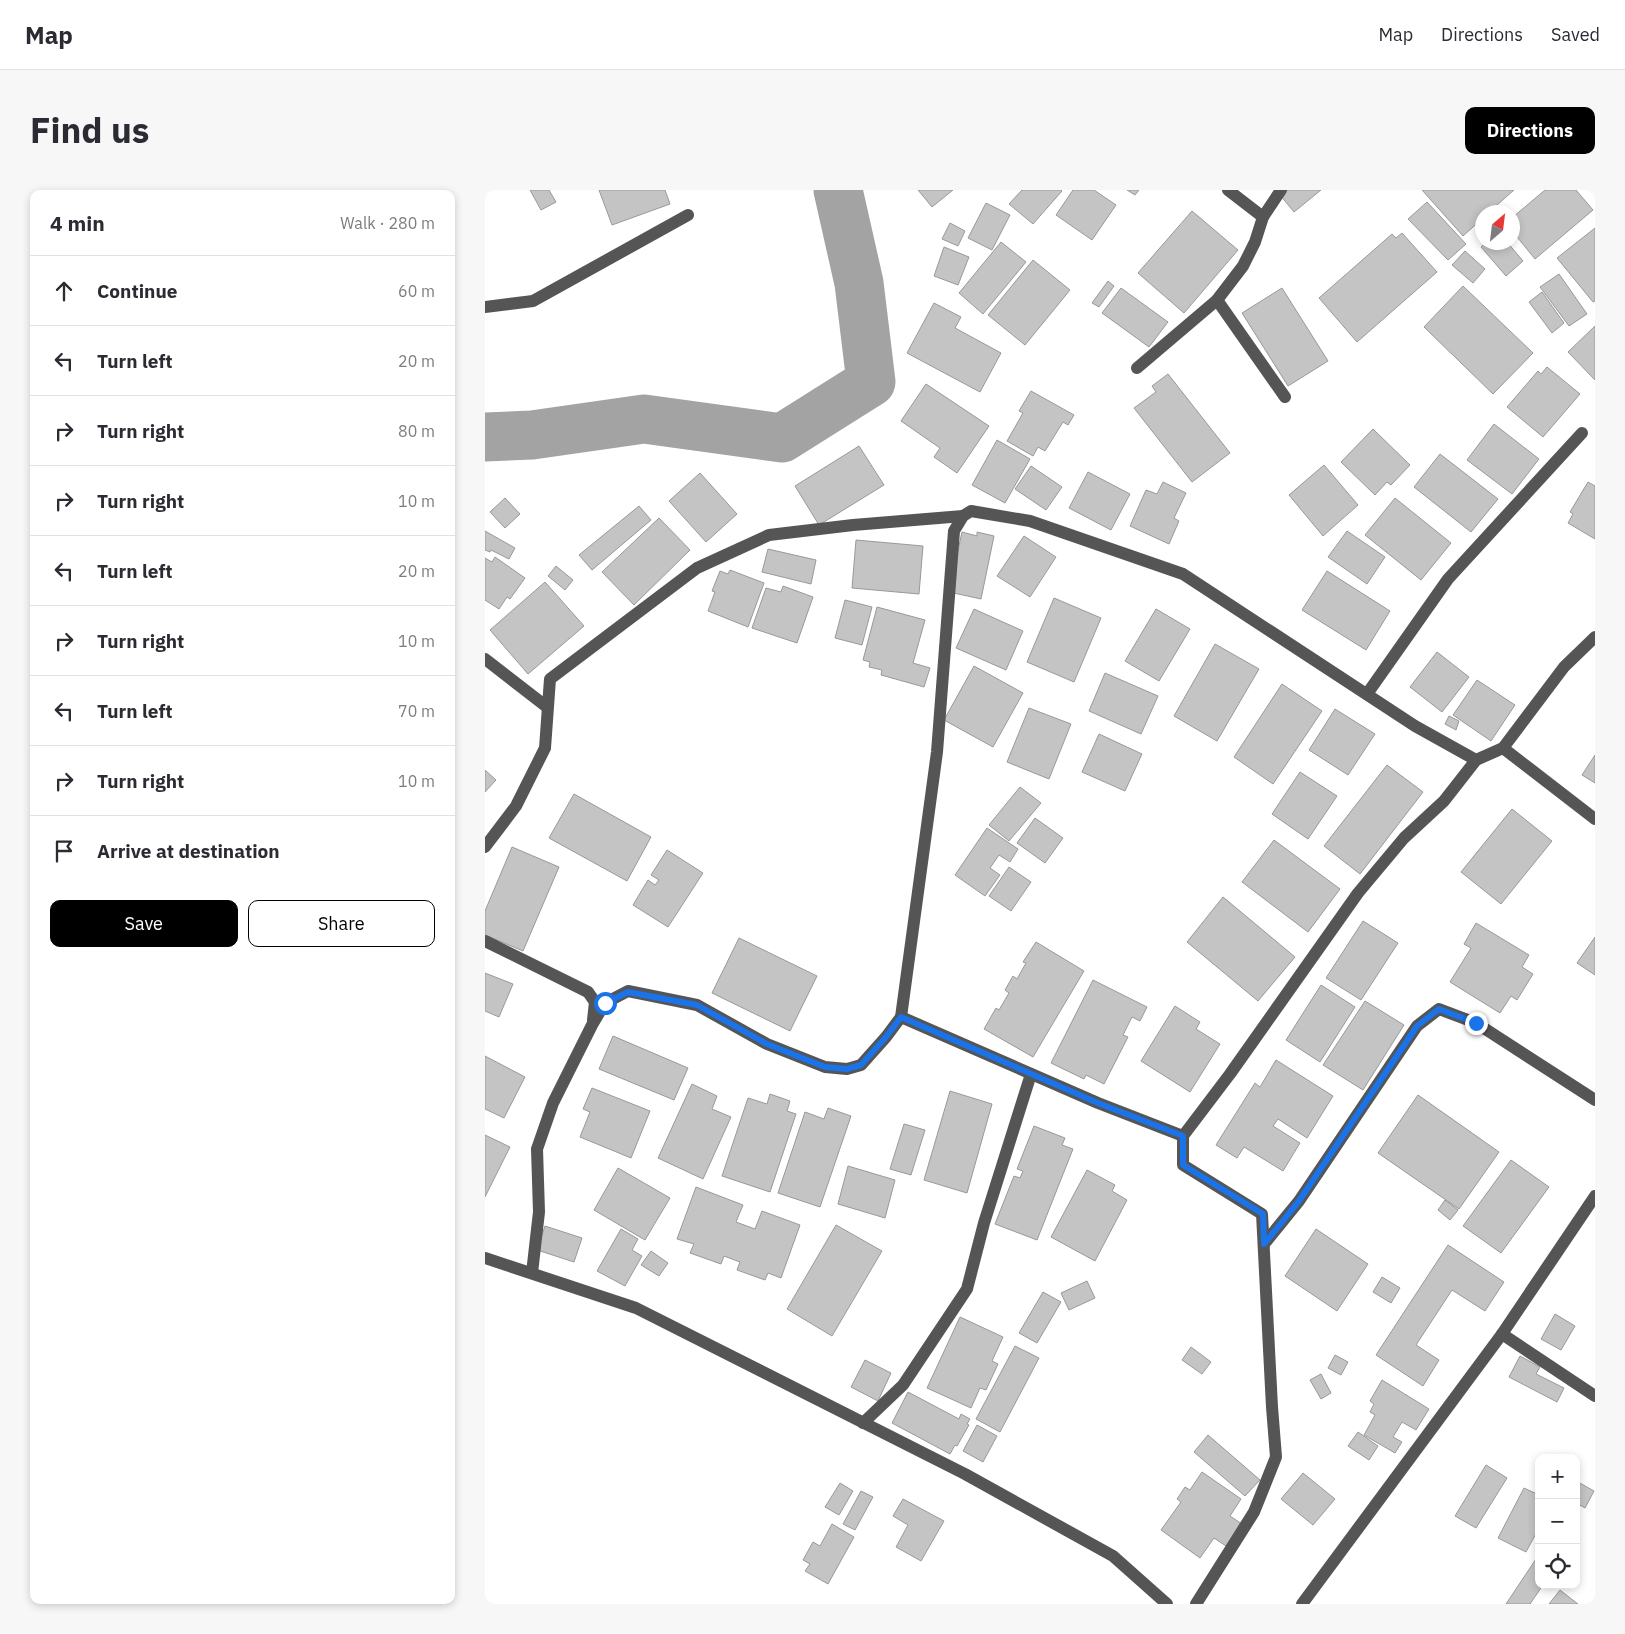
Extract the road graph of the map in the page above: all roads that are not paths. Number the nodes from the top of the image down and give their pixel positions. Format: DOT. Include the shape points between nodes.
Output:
graph roads {
  1 [pos="1228,190"];
  2 [pos="1281,190"];
  3 [pos="688,215"];
  4 [pos="1263,217"];
  5 [pos="1217,300"];
  6 [pos="485,307"];
  7 [pos="1137,368"];
  8 [pos="1285,397"];
  9 [pos="1582,432"];
  10 [pos="963,516"];
  11 [pos="1595,637"];
  12 [pos="485,659"];
  13 [pos="1367,694"];
  14 [pos="547,707"];
  15 [pos="1503,748"];
  16 [pos="1476,760"];
  17 [pos="1595,819"];
  18 [pos="485,847"];
  19 [pos="485,941"];
  20 [pos="901,1017"];
  21 [pos="592,1025"];
  22 [pos="1031,1074"];
  23 [pos="1595,1100"];
  24 [pos="1183,1136"];
  25 [pos="1595,1196"];
  26 [pos="1264,1244"];
  27 [pos="485,1258"];
  28 [pos="532,1273"];
  29 [pos="1503,1334"];
  30 [pos="1595,1396"];
  31 [pos="863,1423"];
  32 [pos="1167,1604"];
  33 [pos="1196,1604"];
  34 [pos="1302,1604"];
  1 -- 4 [label="street"];
  2 -- 4 [label="street"];
  3 -- 6 [label="street" via="533,301"];
  4 -- 5 [label="street" via="1243,266"];
  5 -- 7 [label="street"];
  5 -- 8 [label="street"];
  9 -- 13 [label="street" via="1448,579"];
  10 -- 13 [label="street" via="971,511 1030,521 1183,574"];
  10 -- 14 [label="street" via="769,535 697,568 550,678"];
  10 -- 20 [label="street" via="954,532 937,752"];
  11 -- 15 [label="street" via="1564,667"];
  12 -- 14 [label="street"];
  13 -- 16 [label="street" via="1415,726"];
  14 -- 18 [label="street" via="545,748 516,806"];
  15 -- 16 [label="street"];
  15 -- 17 [label="street"];
  16 -- 24 [label="street" via="1444,801 1404,838 1358,893"];
  19 -- 21 [label="street" via="588,992 595,1002"];
  20 -- 21 [label="street" via="861,1065 847,1069 825,1067 767,1044 697,1005 628,992 605,1003"];
  20 -- 22 [label="street"];
  21 -- 28 [label="street" via="553,1103 537,1149 539,1212"];
  22 -- 24 [label="street"];
  22 -- 31 [label="street" via="984,1222 967,1289 903,1385"];
  23 -- 26 [label="street" via="1476,1023 1439,1009 1417,1026 1299,1201"];
  24 -- 26 [label="street" via="1183,1165 1263,1214"];
  25 -- 29 [label="street"];
  26 -- 33 [label="street" via="1271,1407 1277,1457 1254,1512"];
  27 -- 28 [label="street"];
  28 -- 31 [label="street" via="636,1308"];
  29 -- 30 [label="street"];
  29 -- 34 [label="street"];
  31 -- 32 [label="street" via="965,1474 1113,1556"];
}
